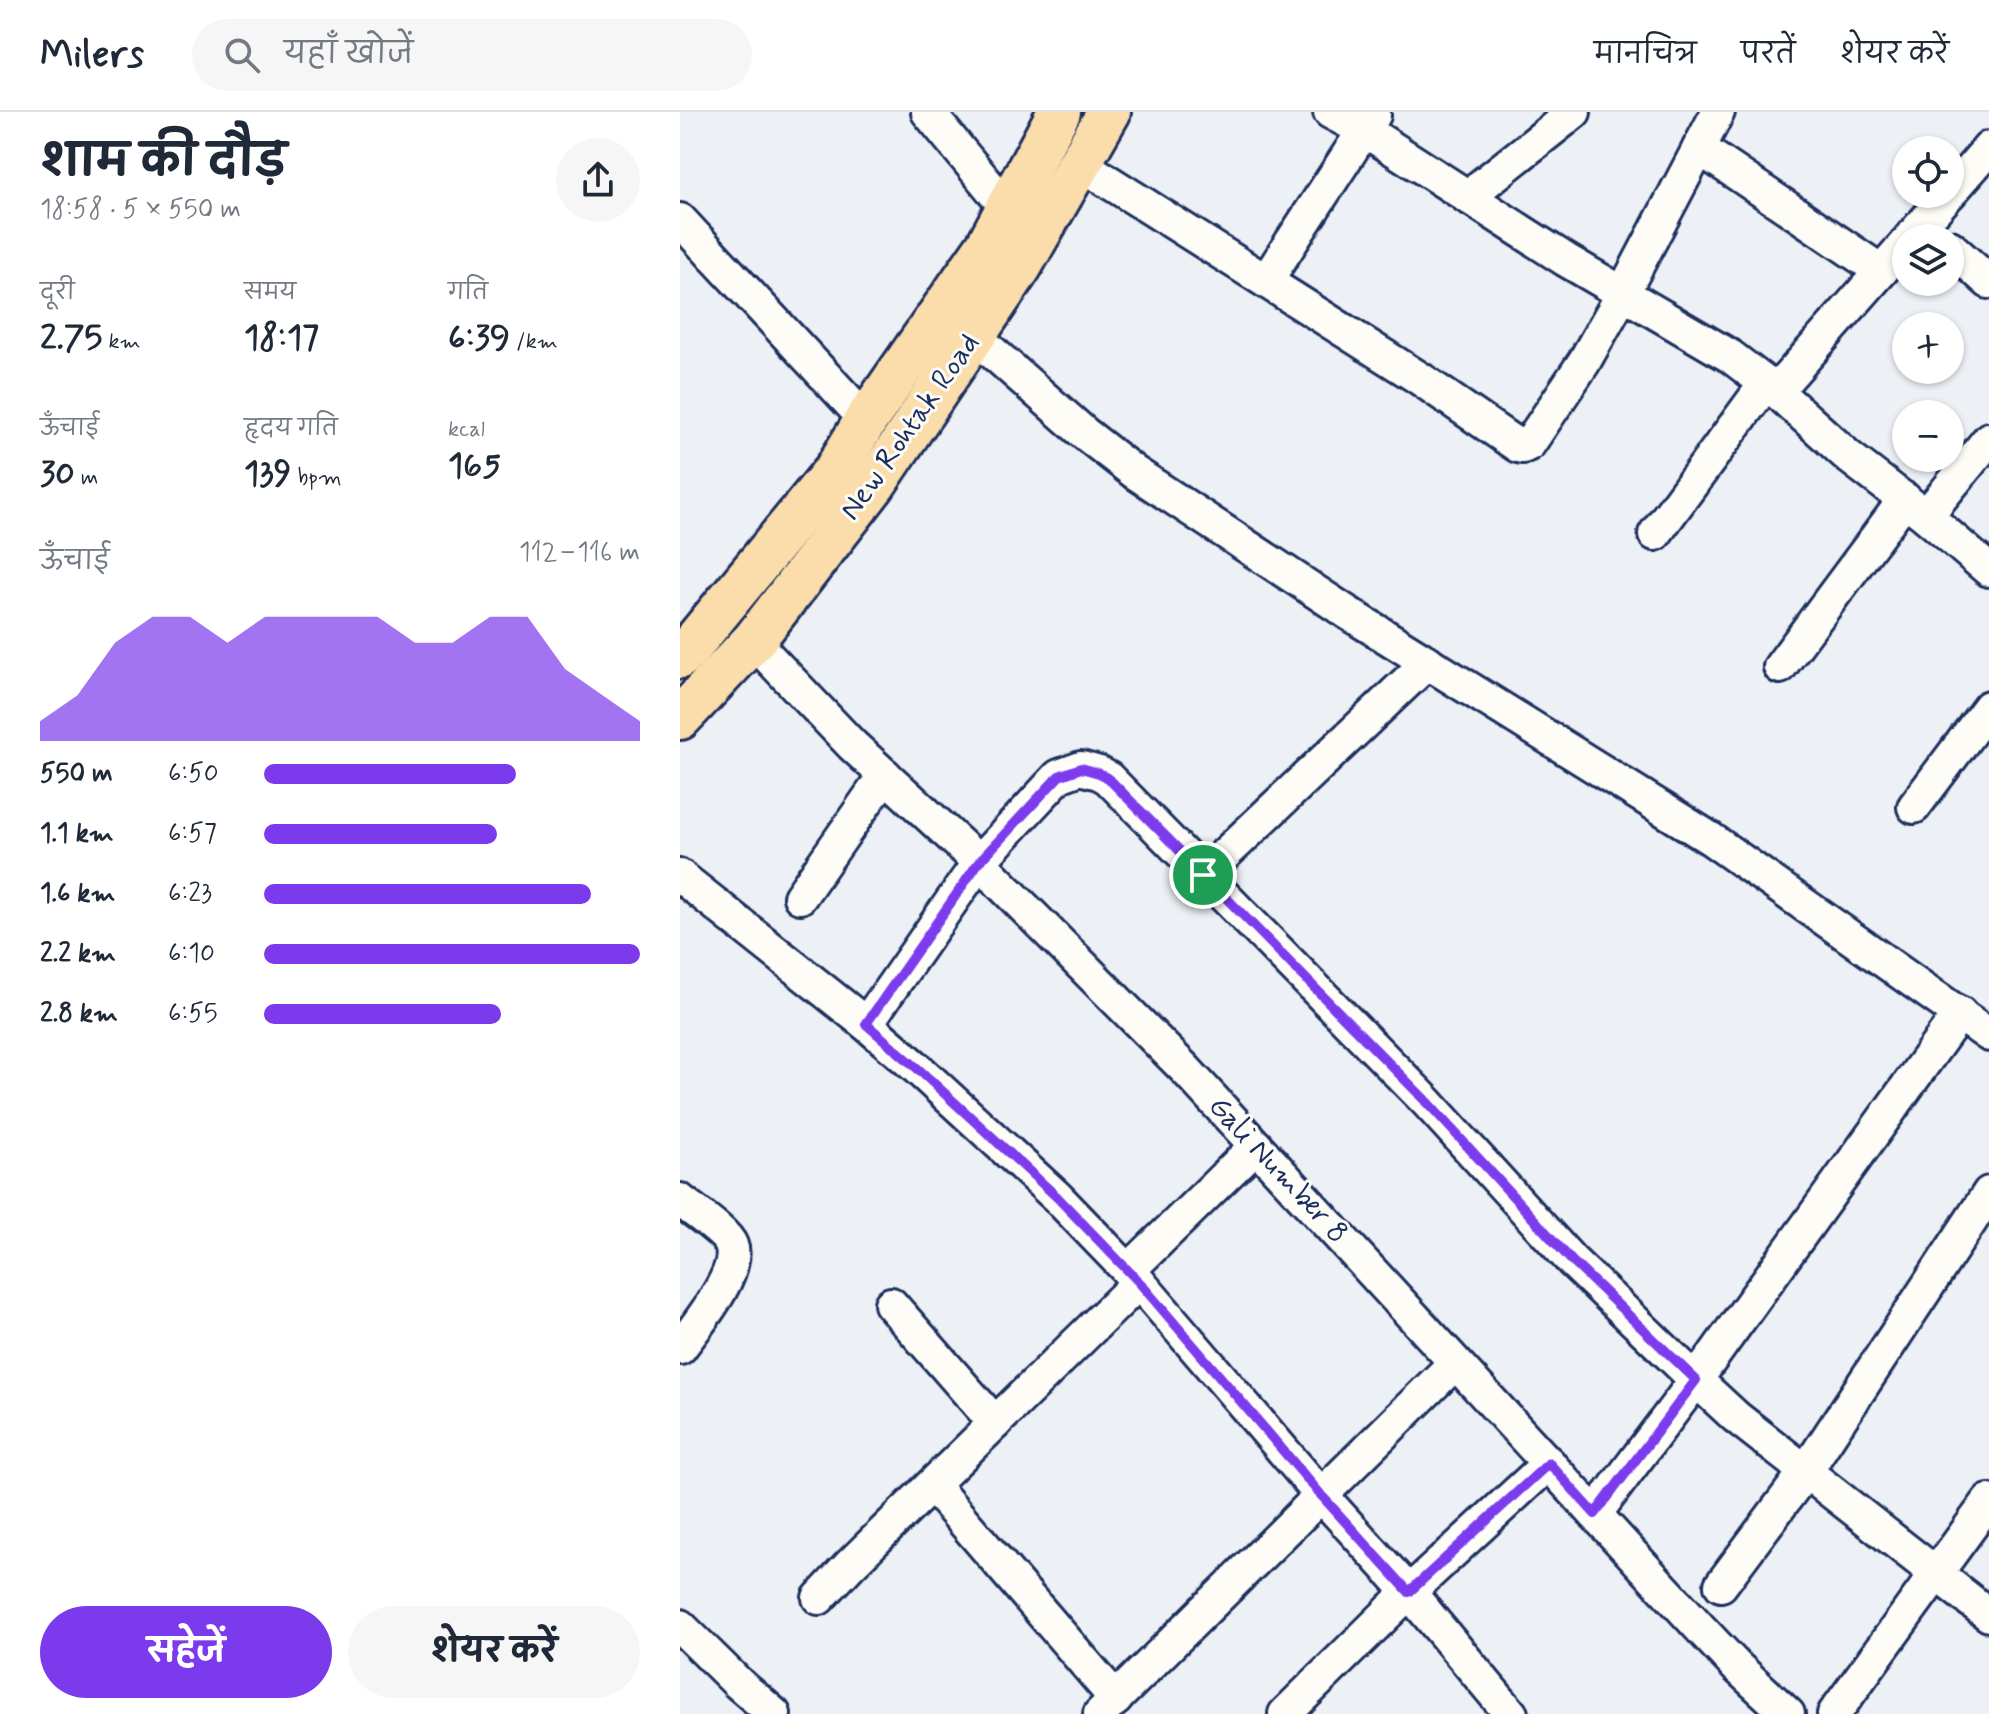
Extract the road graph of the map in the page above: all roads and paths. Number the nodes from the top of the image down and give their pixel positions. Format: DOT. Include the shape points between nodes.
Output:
graph roads {
  1 [pos="928,112"];
  2 [pos="1059,112"];
  3 [pos="1109,112"];
  4 [pos="1330,112"];
  5 [pos="1574,112"];
  6 [pos="1718,112"];
  7 [pos="1370,121"];
  8 [pos="1699,148"];
  9 [pos="1989,148"];
  10 [pos="1079,163"];
  11 [pos="1964,176"];
  12 [pos="1467,197"];
  13 [pos="1008,209"];
  14 [pos="680,220"];
  15 [pos="1964,260"];
  16 [pos="1892,261"];
  17 [pos="1881,271"];
  18 [pos="1266,281"];
  19 [pos="1989,282"];
  20 [pos="1623,293"];
  21 [pos="974,336"];
  22 [pos="1771,387"];
  23 [pos="866,420"];
  24 [pos="1989,439"];
  25 [pos="1915,508"];
  26 [pos="1655,534"];
  27 [pos="1989,570"];
  28 [pos="753,641"];
  29 [pos="680,657"];
  30 [pos="1428,662"];
  31 [pos="1780,667"];
  32 [pos="1989,707"];
  33 [pos="680,718"];
  34 [pos="885,775"];
  35 [pos="1914,807"];
  36 [pos="979,862"];
  37 [pos="1203,875"];
  38 [pos="680,876"];
  39 [pos="800,897"];
  40 [pos="1960,1013"];
  41 [pos="866,1024"];
  42 [pos="1989,1035"];
  43 [pos="1256,1146"];
  44 [pos="1989,1193"];
  45 [pos="680,1200"];
  46 [pos="1134,1277"];
  47 [pos="891,1304"];
  48 [pos="680,1348"];
  49 [pos="1455,1363"];
  50 [pos="1696,1380"];
  51 [pos="995,1423"];
  52 [pos="1549,1463"];
  53 [pos="1806,1471"];
  54 [pos="932,1485"];
  55 [pos="1321,1495"];
  56 [pos="1989,1501"];
  57 [pos="1595,1514"];
  58 [pos="1937,1574"];
  59 [pos="1721,1585"];
  60 [pos="1409,1592"];
  61 [pos="819,1598"];
  62 [pos="1989,1615"];
  63 [pos="680,1626"];
  64 [pos="1108,1707"];
  65 [pos="774,1714"];
  66 [pos="1285,1714"];
  67 [pos="1511,1714"];
  68 [pos="1788,1714"];
  69 [pos="1834,1714"];
  1 -- 13 [label="street"];
  2 -- 13 [label="main road, New Rohtak Road"];
  3 -- 10 [label="main road, New Rohtak Road"];
  4 -- 7 [label="street"];
  5 -- 12 [label="street"];
  6 -- 8 [label="street"];
  7 -- 12 [label="street"];
  7 -- 18 [label="street"];
  8 -- 17 [label="street"];
  8 -- 20 [label="street"];
  9 -- 11 [label="street"];
  10 -- 18 [label="street"];
  10 -- 21 [label="main road, New Rohtak Road"];
  12 -- 20 [label="street"];
  13 -- 23 [label="main road, New Rohtak Road"];
  14 -- 23 [label="street"];
  15 -- 19 [label="street"];
  16 -- 17 [label="street"];
  17 -- 22 [label="street"];
  18 -- 20 [label="street" via="1523,447 1584,362"];
  20 -- 22 [label="street" via="1730,356"];
  21 -- 28 [label="main road, New Rohtak Road" via="874,485"];
  21 -- 30 [label="street" via="1134,472"];
  22 -- 25 [label="street"];
  22 -- 26 [label="street"];
  23 -- 29 [label="main road, New Rohtak Road" via="836,469"];
  24 -- 25 [label="street"];
  25 -- 27 [label="street"];
  25 -- 31 [label="street"];
  28 -- 33 [label="main road, New Rohtak Road"];
  28 -- 34 [label="street, Gali Number 8"];
  30 -- 37 [label="street"];
  30 -- 40 [label="street" via="1711,839"];
  32 -- 35 [label="street"];
  34 -- 36 [label="street, Gali Number 8"];
  34 -- 39 [label="street"];
  36 -- 37 [label="street" via="1059,776 1081,768 1108,778"];
  36 -- 41 [label="street"];
  36 -- 43 [label="street, Gali Number 8"];
  37 -- 50 [label="street" via="1427,1102 1572,1261"];
  38 -- 41 [label="street"];
  40 -- 42 [label="street"];
  40 -- 50 [label="street"];
  41 -- 46 [label="street" via="1057,1197"];
  43 -- 46 [label="street"];
  43 -- 49 [label="street, Gali Number 8"];
  44 -- 53 [label="street"];
  45 -- 48 [label="street" via="726,1239 732,1262 726,1280"];
  46 -- 51 [label="street"];
  46 -- 55 [label="street"];
  47 -- 51 [label="street"];
  49 -- 52 [label="street, Gali Number 8"];
  49 -- 55 [label="street"];
  50 -- 53 [label="street"];
  50 -- 57 [label="street"];
  51 -- 54 [label="street"];
  52 -- 57 [label="street, Gali Number 8"];
  52 -- 60 [label="street"];
  53 -- 58 [label="street"];
  53 -- 59 [label="street"];
  54 -- 61 [label="street"];
  54 -- 64 [label="street"];
  55 -- 60 [label="street"];
  55 -- 64 [label="street"];
  56 -- 58 [label="street"];
  57 -- 68 [label="street, Gali Number 8"];
  58 -- 62 [label="street"];
  58 -- 69 [label="street"];
  60 -- 66 [label="street"];
  60 -- 67 [label="street"];
  63 -- 65 [label="street"];
}
